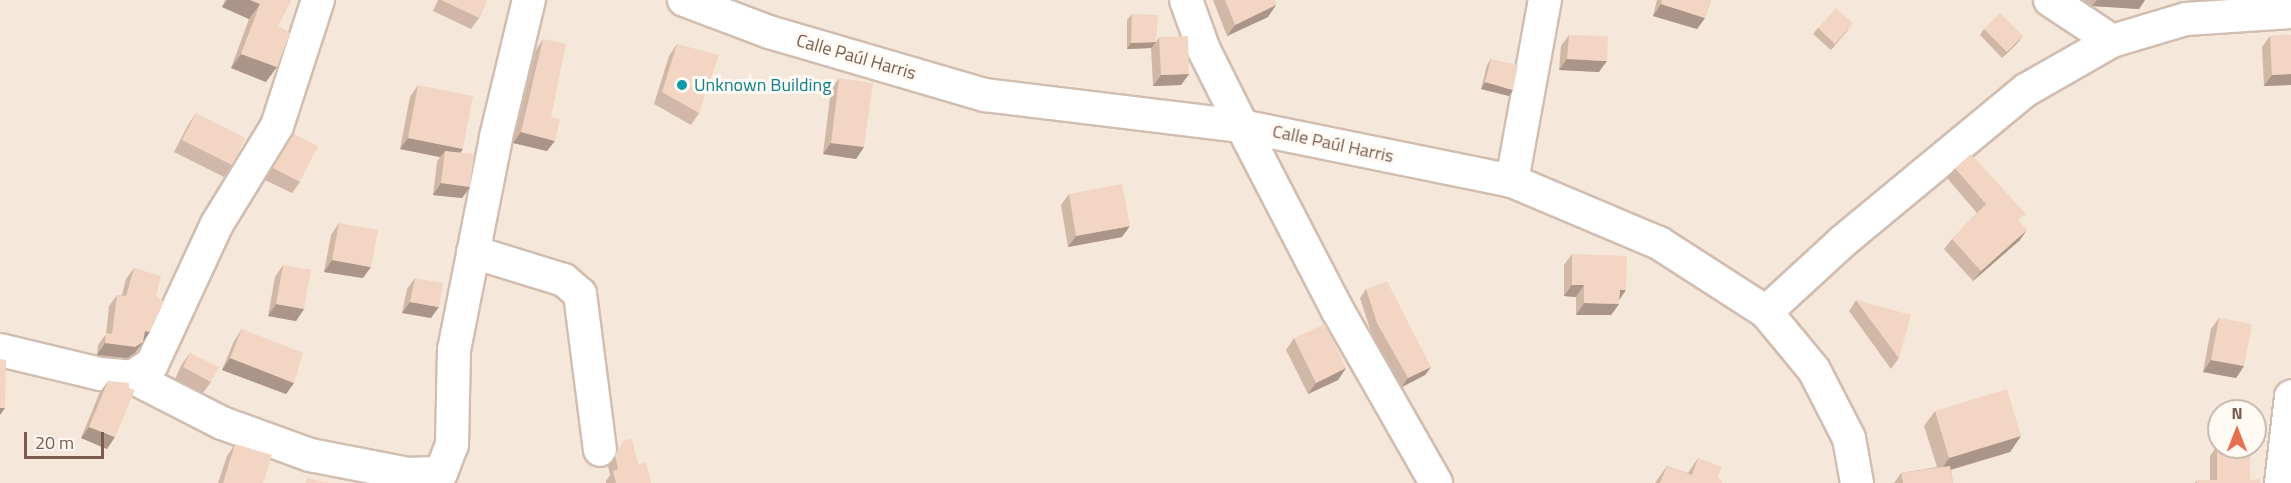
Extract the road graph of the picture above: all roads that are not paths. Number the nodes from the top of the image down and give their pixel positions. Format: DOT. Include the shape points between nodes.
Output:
graph roads {
  1 [pos="318,0"];
  2 [pos="529,0"];
  3 [pos="684,0"];
  4 [pos="1186,0"];
  5 [pos="1545,0"];
  6 [pos="2050,0"];
  7 [pos="2291,12"];
  8 [pos="2112,41"];
  9 [pos="1242,126"];
  10 [pos="1512,181"];
  11 [pos="473,252"];
  12 [pos="1766,312"];
  13 [pos="0,350"];
  14 [pos="132,377"];
  15 [pos="2291,397"];
  16 [pos="600,450"];
  17 [pos="1436,483"];
  18 [pos="1857,483"];
  19 [pos="2280,483"];
  1 -- 14 [label="street" via="277,126 217,224 153,364"];
  2 -- 11 [label="street"];
  3 -- 9 [label="street, Calle Paúl Harris" via="769,32 985,95"];
  4 -- 9 [label="street" via="1204,50"];
  5 -- 10 [label="street"];
  6 -- 8 [label="street"];
  7 -- 8 [label="street" via="2186,19"];
  8 -- 12 [label="street" via="2025,90 1842,242"];
  9 -- 10 [label="street, Calle Paúl Harris"];
  9 -- 17 [label="street" via="1338,310"];
  10 -- 12 [label="street, Calle Paúl Harris" via="1659,243"];
  11 -- 14 [label="street" via="454,350 452,445 441,472 408,474 310,455 222,423"];
  11 -- 16 [label="street" via="564,280 580,294"];
  12 -- 18 [label="street, Calle Paúl Harris" via="1814,370 1849,438"];
  13 -- 14 [label="street" via="100,374"];
  15 -- 19 [label="street"];
}
